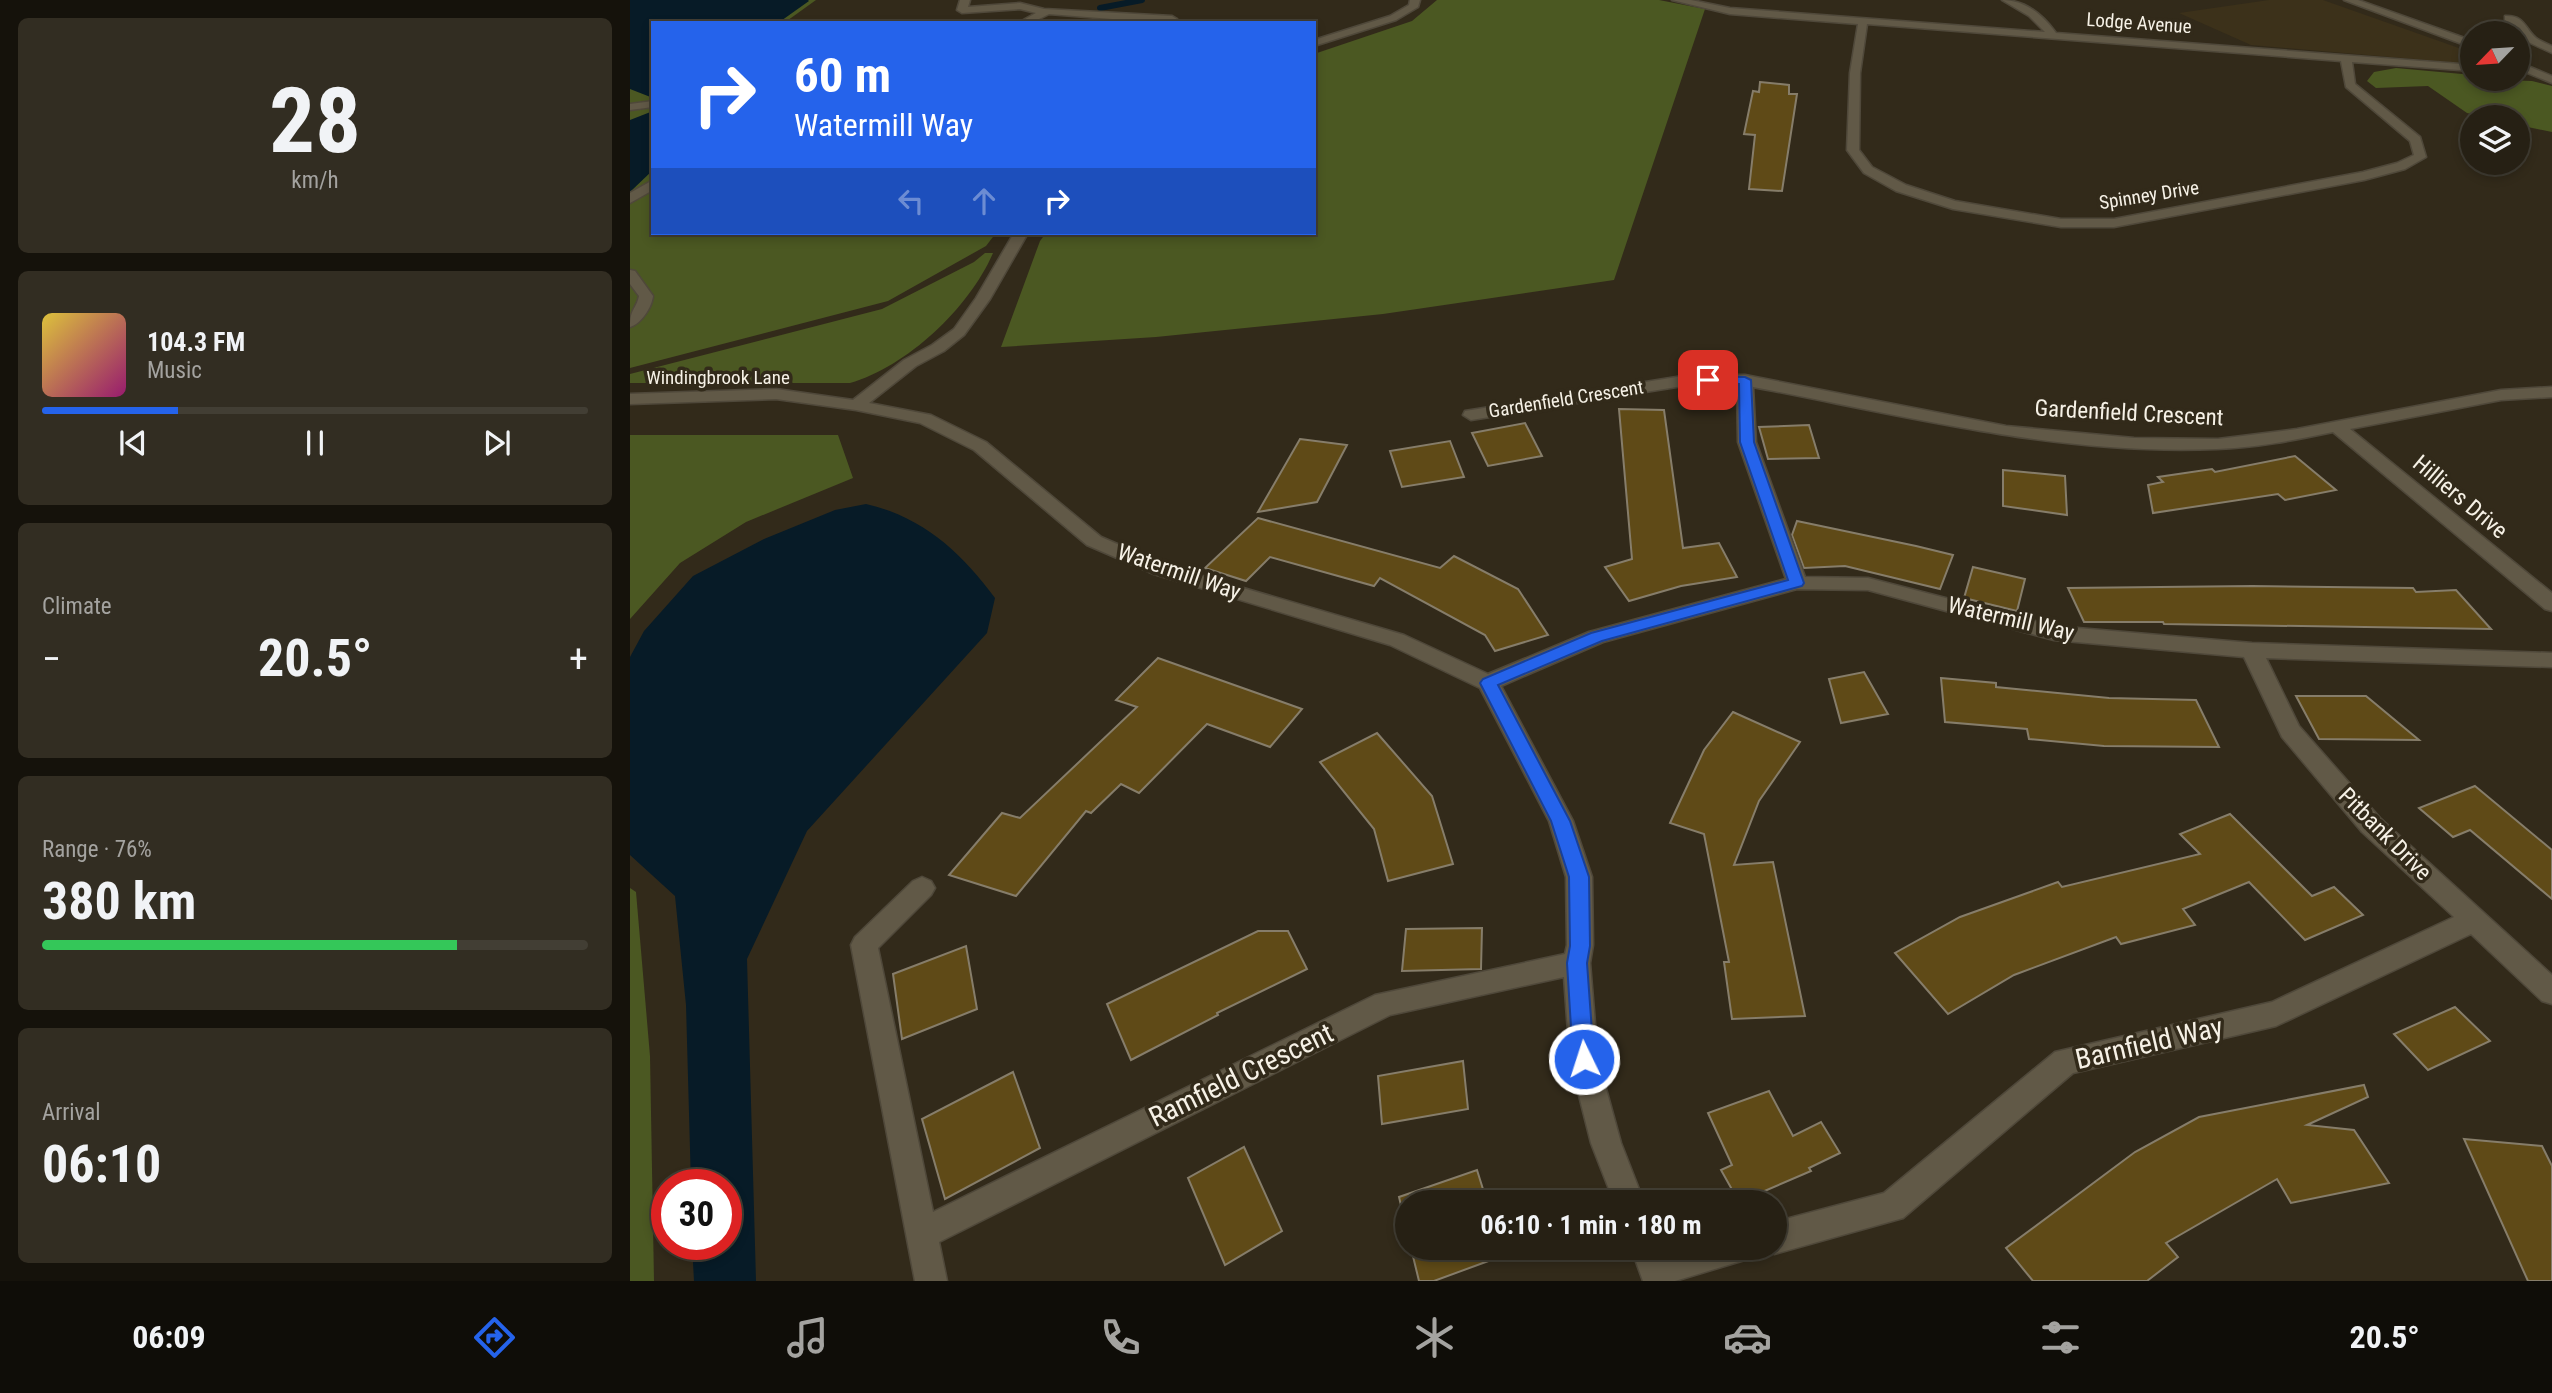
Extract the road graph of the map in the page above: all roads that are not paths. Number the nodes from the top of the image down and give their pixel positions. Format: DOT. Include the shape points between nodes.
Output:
graph roads {
  1 [pos="965,0"];
  2 [pos="1415,0"];
  3 [pos="1677,0"];
  4 [pos="2007,0"];
  5 [pos="2349,0"];
  6 [pos="1021,3"];
  7 [pos="1044,12"];
  8 [pos="1087,12"];
  9 [pos="1129,15"];
  10 [pos="2508,18"];
  11 [pos="1027,21"];
  12 [pos="1072,21"];
  13 [pos="1120,21"];
  14 [pos="1170,21"];
  15 [pos="1863,21"];
  16 [pos="2052,34"];
  17 [pos="2460,40"];
  18 [pos="1316,42"];
  19 [pos="2552,50"];
  20 [pos="2346,57"];
  21 [pos="2460,67"];
  22 [pos="2530,70"];
  23 [pos="2530,74"];
  24 [pos="2539,74"];
  25 [pos="2552,77"];
  26 [pos="651,104"];
  27 [pos="630,107"];
  28 [pos="651,185"];
  29 [pos="630,199"];
  30 [pos="1020,235"];
  31 [pos="630,274"];
  32 [pos="630,322"];
  33 [pos="1745,380"];
  34 [pos="2552,392"];
  35 [pos="630,399"];
  36 [pos="856,405"];
  37 [pos="1471,415"];
  38 [pos="2337,427"];
  39 [pos="1797,583"];
  40 [pos="2552,604"];
  41 [pos="2252,650"];
  42 [pos="2552,660"];
  43 [pos="1488,683"];
  44 [pos="922,888"];
  45 [pos="2474,920"];
  46 [pos="1577,963"];
  47 [pos="2552,992"];
  48 [pos="1624,1190"];
  49 [pos="922,1234"];
  50 [pos="1787,1235"];
  51 [pos="1682,1260"];
  52 [pos="1654,1266"];
  53 [pos="931,1281"];
  1 -- 6 [label="street" via="962,10"];
  2 -- 18 [label="street" via="1413,7 1393,18"];
  3 -- 15 [label="street, Lodge Avenue" via="1730,11"];
  4 -- 16 [label="street" via="2041,18"];
  5 -- 17 [label="street"];
  6 -- 7 [label="street"];
  7 -- 8 [label="street"];
  7 -- 11 [label="street"];
  8 -- 9 [label="street"];
  8 -- 12 [label="street"];
  9 -- 13 [label="street"];
  9 -- 14 [label="street"];
  10 -- 19 [label="street" via="2524,26 2530,39"];
  15 -- 16 [label="street, Lodge Avenue"];
  15 -- 20 [label="street, Spinney Drive" via="1854,73 1853,150 1868,170 1901,188 1953,205 2061,223 2114,223 2364,176 2420,157 2416,140 2350,85"];
  16 -- 20 [label="street, Lodge Avenue"];
  20 -- 21 [label="street, Lodge Avenue"];
  22 -- 24 [label="street"];
  23 -- 24 [label="street"];
  24 -- 25 [label="street"];
  26 -- 27 [label="street"];
  28 -- 29 [label="street"];
  30 -- 36 [label="street" via="959,332"];
  31 -- 32 [label="street" via="646,296"];
  33 -- 37 [label="street, Gardenfield Crescent" via="1689,380"];
  33 -- 38 [label="street, Gardenfield Crescent" via="2006,431 2134,443 2218,444"];
  33 -- 39 [label="street" via="1747,442"];
  34 -- 38 [label="street, Gardenfield Crescent" via="2501,395"];
  35 -- 36 [label="street, Windingbrook Lane" via="776,394"];
  36 -- 43 [label="street, Watermill Way" via="925,419 980,446 1094,541 1161,570 1397,640"];
  38 -- 40 [label="street, Hilliers Drive"];
  39 -- 41 [label="street, Watermill Way" via="1868,584 2054,634"];
  39 -- 43 [label="street, Watermill Way" via="1596,637"];
  41 -- 42 [label="street, Watermill Way"];
  41 -- 45 [label="street, Pitbank Drive" via="2290,731 2371,825"];
  43 -- 46 [label="street" via="1561,821 1579,877"];
  44 -- 49 [label="street" via="864,945"];
  45 -- 47 [label="street, Pitbank Drive"];
  45 -- 50 [label="street, Barnfield Way" via="2276,1014 2065,1061 1892,1207"];
  46 -- 48 [label="street" via="1584,1059 1606,1143"];
  46 -- 49 [label="street, Ramfield Crescent" via="1385,1004"];
  49 -- 53 [label="street"];
  51 -- 52 [label="street"];
}
